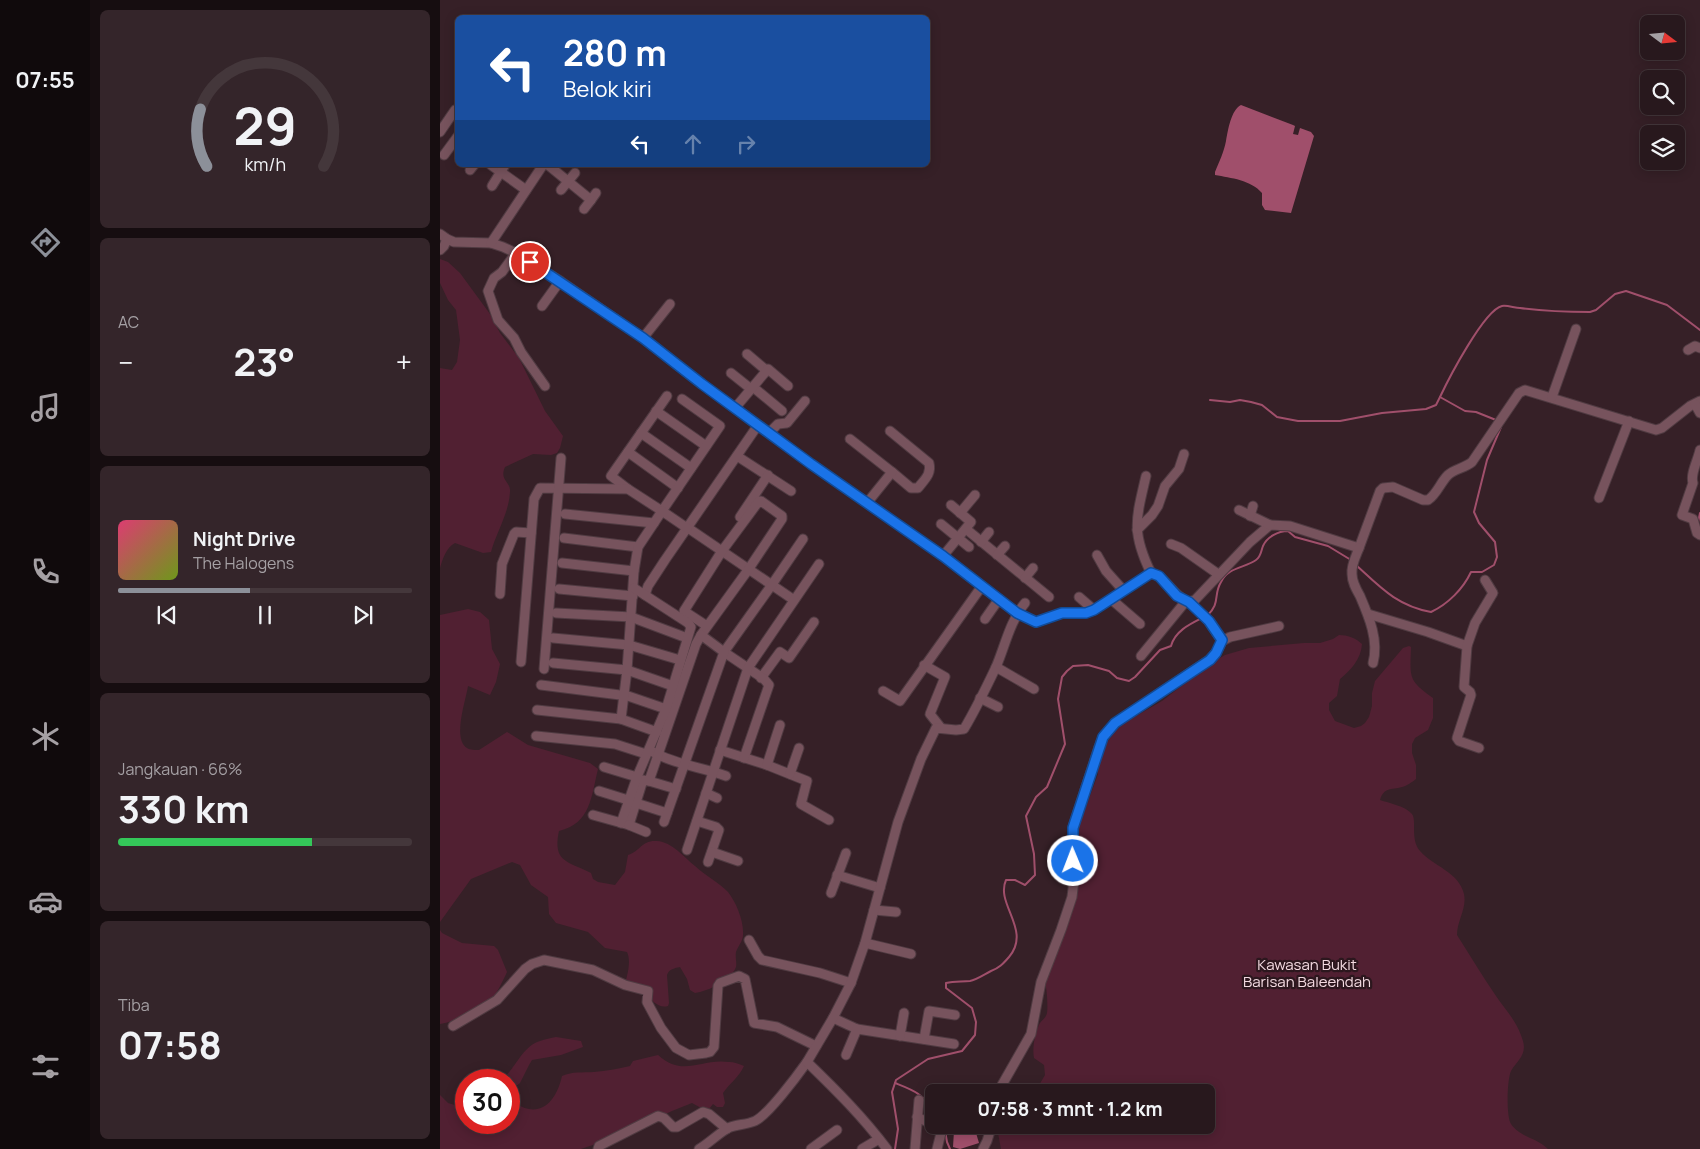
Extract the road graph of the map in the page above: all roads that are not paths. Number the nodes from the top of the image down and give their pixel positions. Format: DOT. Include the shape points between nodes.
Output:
graph roads {
  1 [pos="455,110"];
  2 [pos="440,132"];
  3 [pos="455,140"];
  4 [pos="455,141"];
  5 [pos="444,155"];
  6 [pos="542,167"];
  7 [pos="550,167"];
  8 [pos="503,168"];
  9 [pos="574,173"];
  10 [pos="568,181"];
  11 [pos="492,186"];
  12 [pos="526,190"];
  13 [pos="561,190"];
  14 [pos="584,209"];
  15 [pos="443,237"];
  16 [pos="491,243"];
  17 [pos="440,250"];
  18 [pos="516,253"];
  19 [pos="560,281"];
  20 [pos="670,304"];
  21 [pos="542,306"];
  22 [pos="1576,329"];
  23 [pos="643,338"];
  24 [pos="1700,348"];
  25 [pos="1688,350"];
  26 [pos="747,354"];
  27 [pos="767,370"];
  28 [pos="730,373"];
  29 [pos="545,386"];
  30 [pos="788,386"];
  31 [pos="752,388"];
  32 [pos="667,396"];
  33 [pos="1552,397"];
  34 [pos="682,399"];
  35 [pos="805,401"];
  36 [pos="1697,403"];
  37 [pos="735,408"];
  38 [pos="656,411"];
  39 [pos="782,411"];
  40 [pos="1700,413"];
  41 [pos="1629,421"];
  42 [pos="763,429"];
  43 [pos="890,431"];
  44 [pos="641,433"];
  45 [pos="850,439"];
  46 [pos="706,446"];
  47 [pos="1700,450"];
  48 [pos="628,452"];
  49 [pos="1184,454"];
  50 [pos="739,457"];
  51 [pos="561,458"];
  52 [pos="691,468"];
  53 [pos="892,472"];
  54 [pos="768,476"];
  55 [pos="1146,476"];
  56 [pos="559,488"];
  57 [pos="678,488"];
  58 [pos="628,489"];
  59 [pos="791,491"];
  60 [pos="975,495"];
  61 [pos="1599,498"];
  62 [pos="867,503"];
  63 [pos="951,505"];
  64 [pos="1253,506"];
  65 [pos="1239,510"];
  66 [pos="662,511"];
  67 [pos="960,513"];
  68 [pos="565,514"];
  69 [pos="1250,516"];
  70 [pos="654,522"];
  71 [pos="941,524"];
  72 [pos="1270,525"];
  73 [pos="689,529"];
  74 [pos="966,529"];
  75 [pos="1137,530"];
  76 [pos="989,532"];
  77 [pos="531,533"];
  78 [pos="1700,535"];
  79 [pos="564,538"];
  80 [pos="958,538"];
  81 [pos="803,539"];
  82 [pos="981,542"];
  83 [pos="1171,544"];
  84 [pos="1004,546"];
  85 [pos="638,547"];
  86 [pos="969,547"];
  87 [pos="1359,548"];
  88 [pos="721,550"];
  89 [pos="997,555"];
  90 [pos="1097,555"];
  91 [pos="943,556"];
  92 [pos="562,563"];
  93 [pos="818,564"];
  94 [pos="1033,568"];
  95 [pos="748,570"];
  96 [pos="634,571"];
  97 [pos="1151,573"];
  98 [pos="1218,574"];
  99 [pos="1025,578"];
  100 [pos="1485,580"];
  101 [pos="772,586"];
  102 [pos="982,586"];
  103 [pos="559,588"];
  104 [pos="1123,590"];
  105 [pos="634,592"];
  106 [pos="500,594"];
  107 [pos="645,595"];
  108 [pos="1049,597"];
  109 [pos="1080,597"];
  110 [pos="999,599"];
  111 [pos="1111,599"];
  112 [pos="794,600"];
  113 [pos="1188,602"];
  114 [pos="1024,603"];
  115 [pos="1094,610"];
  116 [pos="556,613"];
  117 [pos="1017,613"];
  118 [pos="1368,614"];
  119 [pos="676,615"];
  120 [pos="631,617"];
  121 [pos="985,619"];
  122 [pos="814,622"];
  123 [pos="1140,624"];
  124 [pos="707,626"];
  125 [pos="1279,626"];
  126 [pos="701,635"];
  127 [pos="553,638"];
  128 [pos="687,638"];
  129 [pos="1222,640"];
  130 [pos="629,645"];
  131 [pos="1467,646"];
  132 [pos="724,652"];
  133 [pos="1141,656"];
  134 [pos="680,660"];
  135 [pos="521,662"];
  136 [pos="553,663"];
  137 [pos="1373,663"];
  138 [pos="924,665"];
  139 [pos="996,666"];
  140 [pos="748,668"];
  141 [pos="544,669"];
  142 [pos="627,670"];
  143 [pos="762,678"];
  144 [pos="541,685"];
  145 [pos="674,686"];
  146 [pos="1034,689"];
  147 [pos="883,691"];
  148 [pos="624,696"];
  149 [pos="980,698"];
  150 [pos="998,707"];
  151 [pos="666,709"];
  152 [pos="537,710"];
  153 [pos="621,720"];
  154 [pos="780,725"];
  155 [pos="940,728"];
  156 [pos="657,732"];
  157 [pos="536,736"];
  158 [pos="799,748"];
  159 [pos="1479,748"];
  160 [pos="720,750"];
  161 [pos="651,753"];
  162 [pos="744,758"];
  163 [pos="684,764"];
  164 [pos="767,765"];
  165 [pos="604,767"];
  166 [pos="713,771"];
  167 [pos="790,774"];
  168 [pos="726,776"];
  169 [pos="637,777"];
  170 [pos="648,781"];
  171 [pos="676,790"];
  172 [pos="599,792"];
  173 [pos="706,794"];
  174 [pos="717,798"];
  175 [pos="632,802"];
  176 [pos="593,815"];
  177 [pos="697,820"];
  178 [pos="829,820"];
  179 [pos="625,824"];
  180 [pos="646,832"];
  181 [pos="687,850"];
  182 [pos="712,852"];
  183 [pos="846,853"];
  184 [pos="738,861"];
  185 [pos="708,862"];
  186 [pos="837,875"];
  187 [pos="880,888"];
  188 [pos="831,893"];
  189 [pos="874,910"];
  190 [pos="896,912"];
  191 [pos="749,940"];
  192 [pos="865,944"];
  193 [pos="911,954"];
  194 [pos="851,983"];
  195 [pos="904,1013"];
  196 [pos="955,1015"];
  197 [pos="833,1018"];
  198 [pos="454,1026"];
  199 [pos="857,1030"];
  200 [pos="900,1036"];
  201 [pos="924,1039"];
  202 [pos="954,1044"];
  203 [pos="816,1046"];
  204 [pos="846,1055"];
  205 [pos="807,1062"];
  206 [pos="1003,1084"];
  207 [pos="919,1100"];
  208 [pos="917,1117"];
  209 [pos="727,1129"];
  210 [pos="837,1130"];
  211 [pos="989,1134"];
  212 [pos="879,1139"];
  213 [pos="598,1149"];
  214 [pos="699,1149"];
  215 [pos="811,1149"];
  216 [pos="862,1149"];
  217 [pos="887,1149"];
  218 [pos="914,1149"];
  219 [pos="937,1149"];
  220 [pos="983,1149"];
  1 -- 2 [label="street"];
  2 -- 3 [label="street"];
  4 -- 5 [label="street"];
  6 -- 12 [label="street"];
  7 -- 10 [label="street"];
  8 -- 11 [label="street"];
  8 -- 12 [label="street"];
  9 -- 10 [label="street"];
  10 -- 13 [label="street"];
  10 -- 14 [label="street" via="594,196"];
  12 -- 16 [label="street"];
  15 -- 16 [label="street"];
  15 -- 17 [label="street" via="444,246"];
  16 -- 18 [label="street"];
  18 -- 19 [label="street"];
  18 -- 29 [label="street" via="494,278 488,291 498,320 514,338"];
  19 -- 21 [label="street"];
  19 -- 23 [label="street"];
  20 -- 23 [label="street"];
  22 -- 33 [label="street"];
  23 -- 37 [label="street"];
  24 -- 25 [label="street" via="1695,346"];
  26 -- 27 [label="street"];
  27 -- 30 [label="street"];
  27 -- 31 [label="street"];
  28 -- 31 [label="street"];
  31 -- 37 [label="street"];
  31 -- 39 [label="street"];
  32 -- 38 [label="street"];
  33 -- 41 [label="street"];
  33 -- 87 [label="street" via="1531,391 1521,392 1472,462 1449,473 1428,500 1393,488 1383,488"];
  34 -- 46 [label="street" via="720,426"];
  35 -- 42 [label="street" via="786,423"];
  36 -- 40 [label="street"];
  36 -- 41 [label="street" via="1662,428 1651,429"];
  37 -- 42 [label="street"];
  38 -- 44 [label="street"];
  38 -- 46 [label="street"];
  41 -- 61 [label="street"];
  42 -- 50 [label="street"];
  42 -- 62 [label="street"];
  43 -- 53 [label="street" via="930,463 930,471 918,488 911,488"];
  44 -- 48 [label="street"];
  44 -- 52 [label="street"];
  45 -- 53 [label="street"];
  46 -- 52 [label="street"];
  47 -- 78 [label="street" via="1682,515 1693,519"];
  48 -- 57 [label="street"];
  48 -- 58 [label="street" via="611,476"];
  49 -- 75 [label="street" via="1179,469 1165,486 1158,506"];
  50 -- 54 [label="street"];
  50 -- 73 [label="street"];
  51 -- 56 [label="street"];
  52 -- 57 [label="street"];
  53 -- 62 [label="street"];
  54 -- 59 [label="street"];
  54 -- 88 [label="street"];
  55 -- 75 [label="street"];
  56 -- 58 [label="street"];
  56 -- 77 [label="street" via="538,490"];
  56 -- 141 [label="street"];
  57 -- 66 [label="street"];
  58 -- 66 [label="street"];
  60 -- 67 [label="street"];
  62 -- 91 [label="street"];
  63 -- 67 [label="street"];
  64 -- 69 [label="street"];
  65 -- 69 [label="street"];
  66 -- 70 [label="street"];
  66 -- 73 [label="street"];
  67 -- 74 [label="street" via="971,522"];
  68 -- 70 [label="street"];
  69 -- 72 [label="street"];
  70 -- 85 [label="street"];
  71 -- 80 [label="street"];
  72 -- 87 [label="street" via="1290,526"];
  72 -- 98 [label="street"];
  73 -- 88 [label="street"];
  73 -- 107 [label="street"];
  74 -- 80 [label="street"];
  74 -- 82 [label="street"];
  75 -- 97 [label="street" via="1138,544"];
  76 -- 82 [label="street"];
  77 -- 106 [label="street" via="514,534 502,564"];
  77 -- 135 [label="street"];
  79 -- 85 [label="street"];
  80 -- 86 [label="street"];
  80 -- 91 [label="street"];
  81 -- 101 [label="street"];
  82 -- 89 [label="street"];
  83 -- 98 [label="street"];
  84 -- 89 [label="street"];
  85 -- 96 [label="street"];
  87 -- 118 [label="street" via="1351,575"];
  88 -- 95 [label="street"];
  88 -- 95 [label="street" via="759,501 782,516"];
  88 -- 119 [label="street"];
  88 -- 124 [label="street" via="684,611"];
  89 -- 99 [label="street"];
  90 -- 104 [label="street" via="1112,580"];
  91 -- 102 [label="street"];
  92 -- 96 [label="street"];
  93 -- 112 [label="street"];
  94 -- 99 [label="street"];
  95 -- 101 [label="street"];
  95 -- 124 [label="street"];
  96 -- 105 [label="street"];
  97 -- 104 [label="street"];
  97 -- 113 [label="street" via="1159,576 1177,596"];
  98 -- 113 [label="street" via="1199,597"];
  99 -- 108 [label="street"];
  100 -- 131 [label="street" via="1492,595 1475,623"];
  101 -- 112 [label="street"];
  101 -- 132 [label="street"];
  102 -- 110 [label="street"];
  102 -- 138 [label="street"];
  103 -- 105 [label="street"];
  104 -- 111 [label="street"];
  105 -- 107 [label="street"];
  105 -- 120 [label="street"];
  107 -- 119 [label="street"];
  109 -- 115 [label="street"];
  110 -- 117 [label="street"];
  110 -- 121 [label="street"];
  111 -- 115 [label="street"];
  111 -- 123 [label="street"];
  112 -- 140 [label="street"];
  113 -- 129 [label="street" via="1206,618"];
  113 -- 133 [label="street"];
  114 -- 117 [label="street"];
  115 -- 117 [label="street" via="1062,613 1036,622"];
  116 -- 120 [label="street"];
  117 -- 139 [label="street"];
  118 -- 131 [label="street"];
  118 -- 137 [label="street" via="1376,644"];
  119 -- 128 [label="street" via="691,627"];
  120 -- 128 [label="street"];
  120 -- 130 [label="street"];
  122 -- 143 [label="street" via="789,658 780,652"];
  124 -- 126 [label="street"];
  125 -- 129 [label="street"];
  126 -- 132 [label="street"];
  126 -- 161 [label="street"];
  127 -- 130 [label="street"];
  128 -- 134 [label="street"];
  129 -- 206 [label="street" via="1210,660 1115,723 1103,737 1073,828 1072,897 1041,982 1031,1034"];
  130 -- 134 [label="street"];
  130 -- 142 [label="street"];
  131 -- 159 [label="street" via="1464,688 1470,695 1457,738"];
  132 -- 140 [label="street"];
  132 -- 163 [label="street"];
  134 -- 145 [label="street"];
  136 -- 142 [label="street"];
  138 -- 147 [label="street" via="900,701"];
  138 -- 155 [label="street" via="945,677 930,714"];
  139 -- 146 [label="street"];
  139 -- 149 [label="street"];
  140 -- 143 [label="street"];
  140 -- 160 [label="street"];
  142 -- 145 [label="street"];
  142 -- 148 [label="street"];
  143 -- 162 [label="street" via="769,685"];
  144 -- 148 [label="street"];
  145 -- 151 [label="street"];
  148 -- 151 [label="street"];
  148 -- 153 [label="street"];
  149 -- 150 [label="street"];
  149 -- 155 [label="street" via="964,729"];
  151 -- 156 [label="street"];
  152 -- 153 [label="street"];
  153 -- 156 [label="street"];
  154 -- 164 [label="street"];
  155 -- 187 [label="street" via="933,732 921,758 898,822"];
  156 -- 161 [label="street"];
  157 -- 161 [label="street" via="614,744"];
  158 -- 167 [label="street"];
  160 -- 162 [label="street"];
  160 -- 166 [label="street"];
  161 -- 163 [label="street"];
  161 -- 169 [label="street"];
  161 -- 170 [label="street"];
  162 -- 164 [label="street"];
  163 -- 166 [label="street"];
  163 -- 171 [label="street"];
  164 -- 167 [label="street"];
  165 -- 169 [label="street"];
  166 -- 168 [label="street"];
  166 -- 173 [label="street"];
  167 -- 178 [label="street" via="807,780 801,804"];
  169 -- 175 [label="street"];
  170 -- 171 [label="street"];
  170 -- 175 [label="street" via="643,780"];
  171 -- 175 [label="street" via="666,818"];
  172 -- 175 [label="street"];
  173 -- 174 [label="street"];
  173 -- 177 [label="street"];
  175 -- 179 [label="street"];
  176 -- 179 [label="street"];
  177 -- 181 [label="street"];
  177 -- 182 [label="street" via="719,830"];
  179 -- 180 [label="street"];
  182 -- 184 [label="street"];
  182 -- 185 [label="street"];
  183 -- 186 [label="street"];
  186 -- 187 [label="street"];
  186 -- 188 [label="street"];
  187 -- 189 [label="street"];
  189 -- 190 [label="street"];
  189 -- 192 [label="street"];
  191 -- 194 [label="street" via="762,960"];
  192 -- 193 [label="street"];
  192 -- 194 [label="street"];
  194 -- 197 [label="street"];
  195 -- 200 [label="street"];
  196 -- 201 [label="street" via="929,1011"];
  197 -- 199 [label="street"];
  197 -- 203 [label="street"];
  198 -- 203 [label="street" via="497,1000 525,969 544,960 593,970 625,985 648,991 648,1002 661,1028 676,1048 685,1054 706,1053 714,1047 718,986 739,976 745,979 754,1022 777,1027"];
  199 -- 200 [label="street"];
  199 -- 204 [label="street"];
  200 -- 201 [label="street"];
  201 -- 202 [label="street"];
  203 -- 205 [label="street"];
  205 -- 209 [label="street" via="762,1116"];
  205 -- 212 [label="street"];
  207 -- 208 [label="street"];
  208 -- 218 [label="street"];
  208 -- 219 [label="street" via="940,1128"];
  209 -- 213 [label="street" via="703,1112 677,1127 658,1116"];
  209 -- 214 [label="street"];
  210 -- 215 [label="street"];
  211 -- 220 [label="street"];
  212 -- 216 [label="street"];
  212 -- 217 [label="street"];
}
